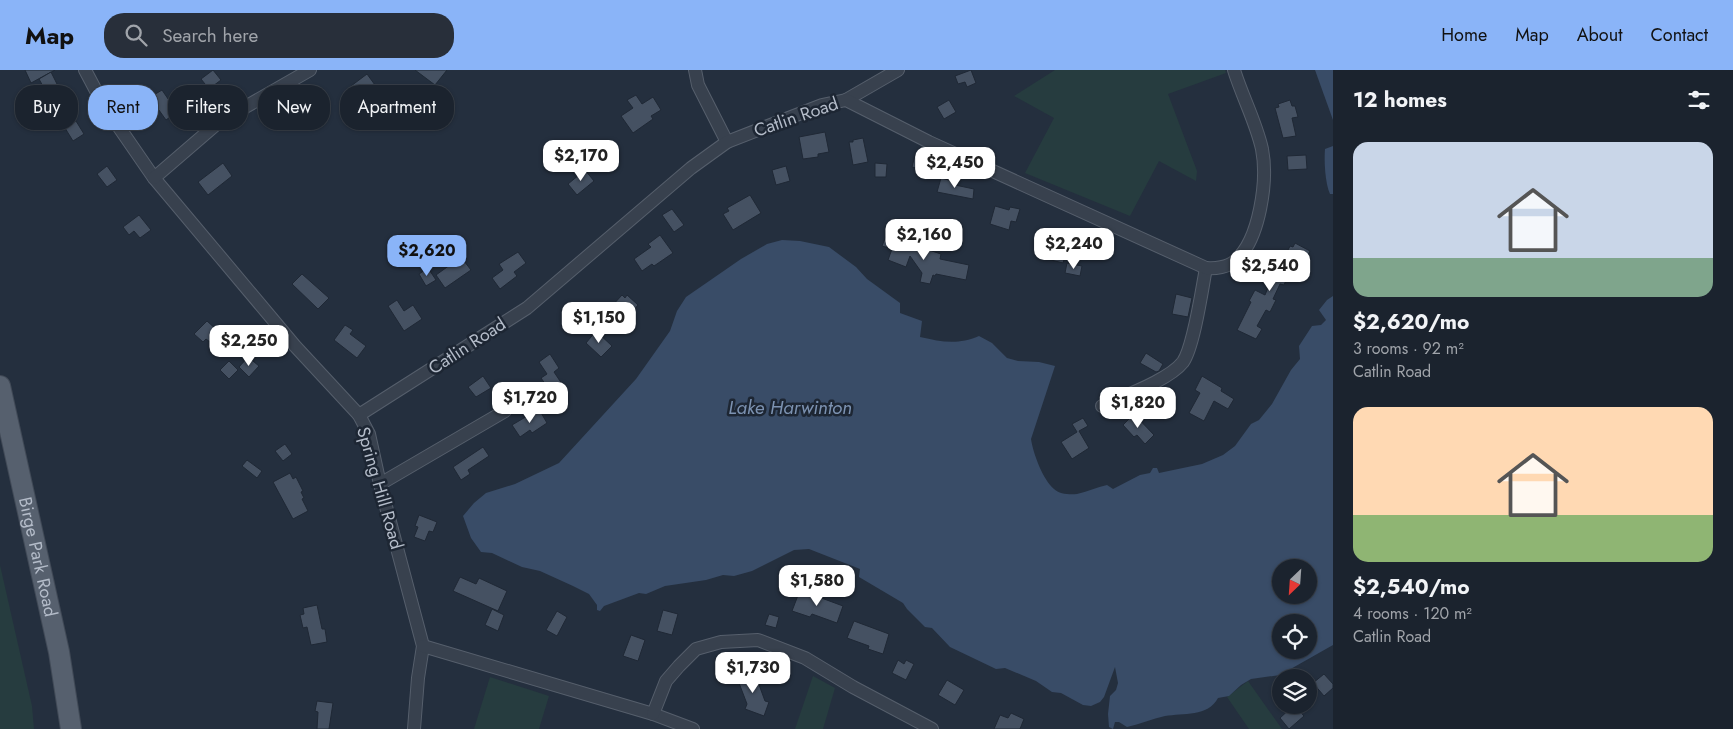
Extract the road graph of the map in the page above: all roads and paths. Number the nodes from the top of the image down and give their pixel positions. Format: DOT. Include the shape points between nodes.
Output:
graph roads {
  1 [pos="85,70"];
  2 [pos="310,70"];
  3 [pos="695,70"];
  4 [pos="898,70"];
  5 [pos="1234,70"];
  6 [pos="846,100"];
  7 [pos="727,142"];
  8 [pos="154,178"];
  9 [pos="1206,268"];
  10 [pos="0,386"];
  11 [pos="1102,406"];
  12 [pos="505,411"];
  13 [pos="359,415"];
  14 [pos="380,484"];
  15 [pos="423,646"];
  16 [pos="653,714"];
  17 [pos="915,725"];
  18 [pos="71,729"];
  19 [pos="414,729"];
  20 [pos="693,729"];
  21 [pos="932,729"];
  1 -- 8 [label="street, Spring Hill Road" via="103,104"];
  2 -- 8 [label="street" via="219,122"];
  3 -- 7 [label="street" via="698,85"];
  4 -- 6 [label="street"];
  5 -- 9 [label="street" via="1262,150 1264,168 1260,207 1244,252 1233,263 1216,269"];
  6 -- 7 [label="street, Catlin Road" via="822,105"];
  6 -- 9 [label="street, Catlin Road" via="929,142"];
  7 -- 13 [label="street, Catlin Road" via="691,168 527,308"];
  8 -- 13 [label="street, Spring Hill Road" via="295,346"];
  9 -- 11 [label="street" via="1190,346 1183,362 1167,376"];
  10 -- 18 [label="main road, Birge Park Road" via="59,652"];
  12 -- 14 [label="street"];
  13 -- 14 [label="street, Spring Hill Road" via="369,434"];
  14 -- 15 [label="street, Spring Hill Road"];
  15 -- 16 [label="street"];
  15 -- 19 [label="street, Spring Hill Road"];
  16 -- 17 [label="street" via="666,680 696,649 721,642 758,640 805,658"];
  16 -- 20 [label="street"];
  17 -- 21 [label="street"];
}
